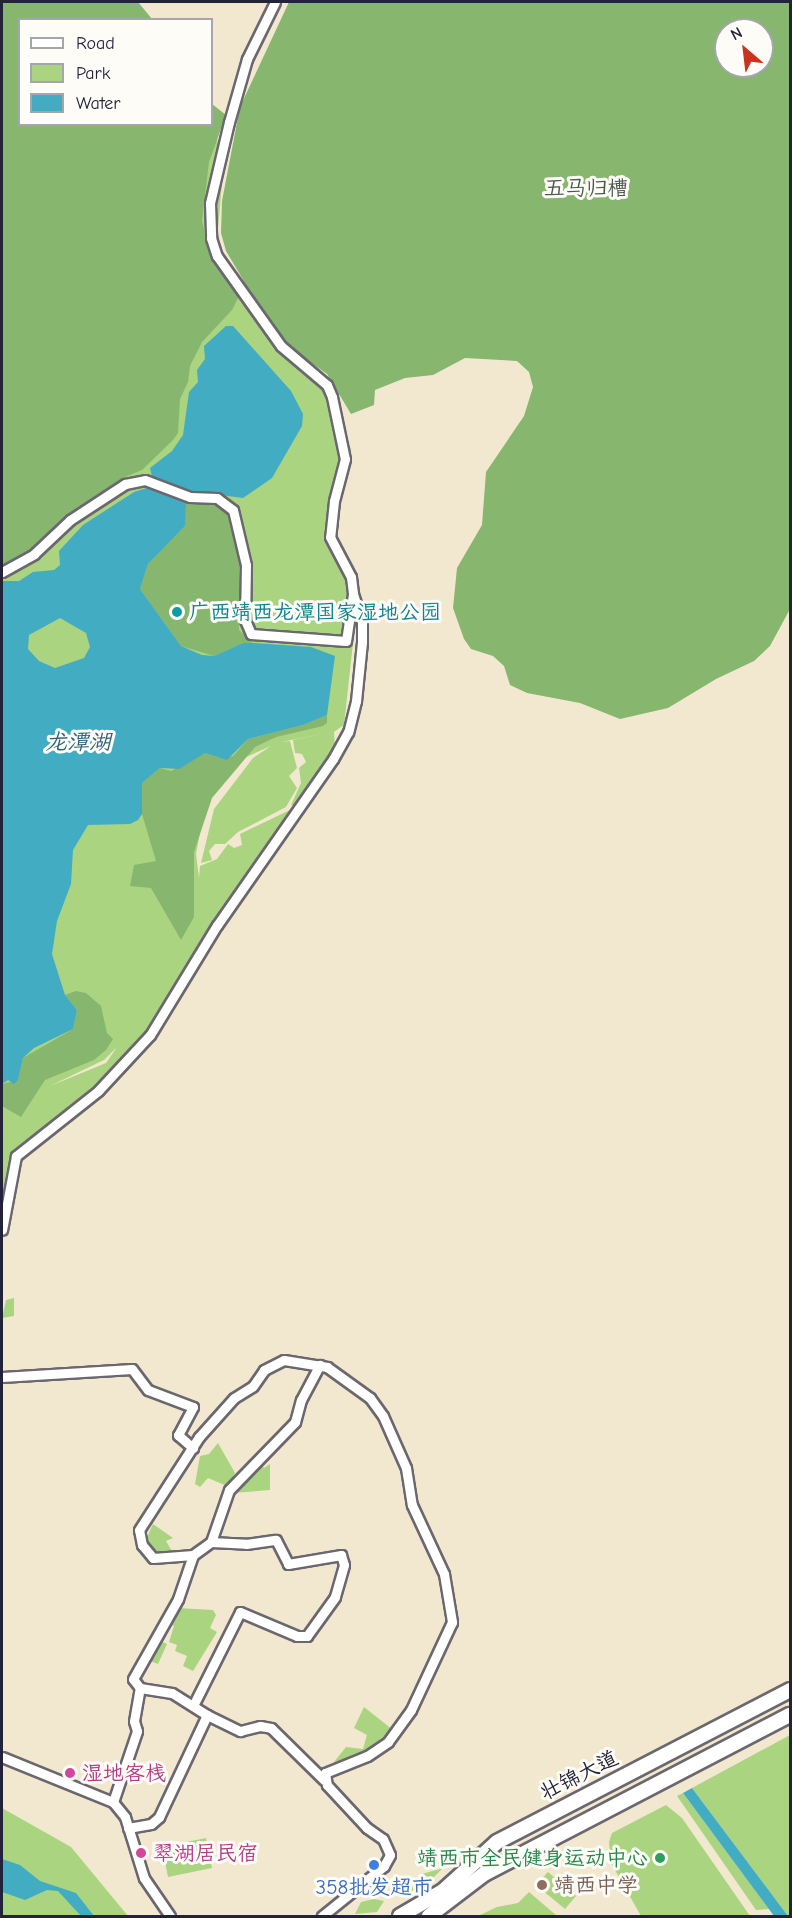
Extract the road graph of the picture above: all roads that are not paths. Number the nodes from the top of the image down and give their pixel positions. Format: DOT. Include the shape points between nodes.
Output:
graph roads {
  1 [pos="275,2"];
  2 [pos="2,572"];
  3 [pos="353,594"];
  4 [pos="2,1230"];
  5 [pos="320,1365"];
  6 [pos="2,1377"];
  7 [pos="193,1448"];
  8 [pos="211,1542"];
  9 [pos="193,1555"];
  10 [pos="140,1688"];
  11 [pos="790,1690"];
  12 [pos="194,1704"];
  13 [pos="207,1715"];
  14 [pos="790,1715"];
  15 [pos="2,1757"];
  16 [pos="324,1780"];
  17 [pos="113,1802"];
  18 [pos="128,1828"];
  19 [pos="170,1917"];
  20 [pos="322,1917"];
  21 [pos="400,1917"];
  22 [pos="429,1917"];
  1 -- 3 [label="street" via="247,59 220,152 210,203 211,238 217,256 281,346 327,386 332,397 345,459 330,537 351,577"];
  2 -- 3 [label="street" via="34,554 70,520 125,484 139,480 190,497 217,498 235,514 248,580 245,620 251,634 346,641"];
  3 -- 4 [label="street" via="362,621 360,677 343,741 217,925 150,1035 98,1091 16,1156"];
  5 -- 7 [label="street" via="284,1360 268,1367 251,1388 231,1400"];
  5 -- 8 [label="street" via="301,1400 295,1422 229,1490"];
  5 -- 16 [label="street" via="351,1381 383,1416 406,1468 412,1505 444,1574 452,1613 446,1641 394,1735 375,1752 328,1769"];
  6 -- 7 [label="street" via="132,1369 148,1390 193,1407 194,1412 178,1435"];
  7 -- 9 [label="street" via="168,1479 138,1533 153,1558"];
  8 -- 9 [label="street"];
  8 -- 12 [label="street" via="246,1544 276,1540 288,1564 335,1554 343,1557 344,1565 333,1601 304,1637 247,1612 239,1614"];
  9 -- 10 [label="street" via="178,1599 136,1672 134,1682"];
  10 -- 12 [label="street" via="166,1691"];
  10 -- 17 [label="street" via="134,1721 136,1735"];
  11 -- 21 [label="main road, 壮锦大道" via="497,1842 443,1892"];
  12 -- 13 [label="street"];
  13 -- 16 [label="street" via="240,1731 260,1726 272,1728"];
  13 -- 18 [label="street" via="159,1816 151,1824"];
  14 -- 22 [label="main road" via="484,1874"];
  15 -- 17 [label="street"];
  16 -- 20 [label="street" via="363,1824 383,1839 390,1855 384,1866"];
  17 -- 18 [label="street"];
  18 -- 19 [label="street" via="144,1878"];
}
